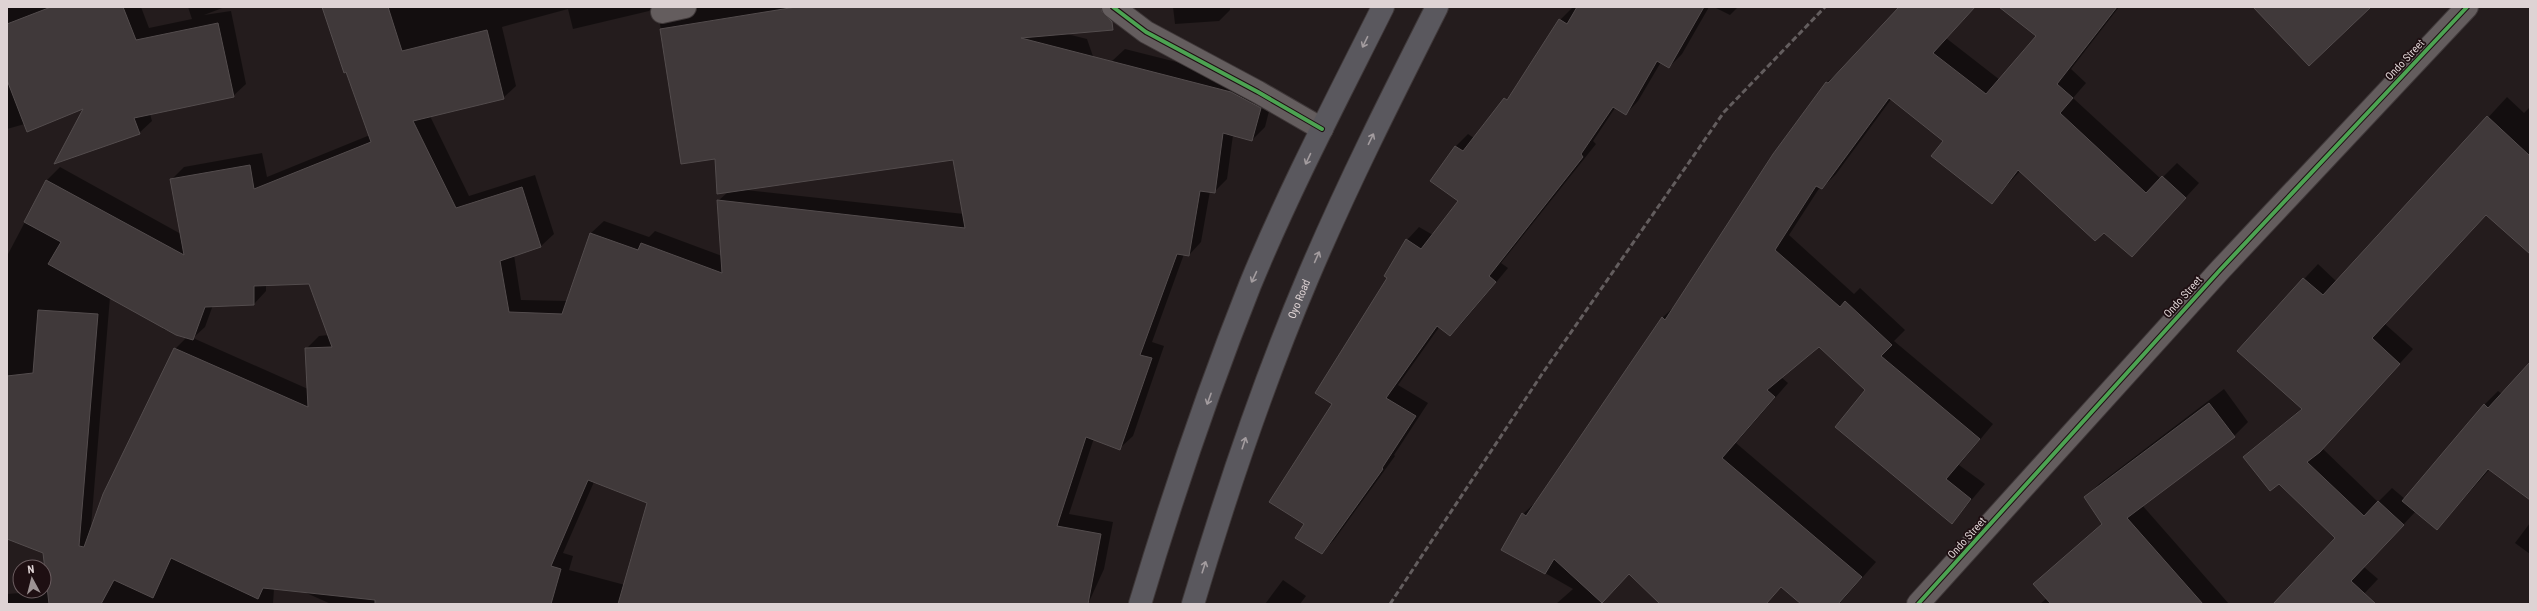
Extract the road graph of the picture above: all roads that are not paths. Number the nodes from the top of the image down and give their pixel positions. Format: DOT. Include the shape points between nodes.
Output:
graph roads {
  1 [pos="685,7"];
  2 [pos="1112,7"];
  3 [pos="1383,7"];
  4 [pos="1436,7"];
  5 [pos="2467,7"];
  6 [pos="662,12"];
  7 [pos="1322,129"];
  8 [pos="1140,604"];
  9 [pos="1193,604"];
  10 [pos="1918,604"];
  1 -- 6 [label="street"];
  2 -- 7 [label="street" via="1146,32"];
  3 -- 7 [label="main road, one-way"];
  9 -- 4 [label="main road, Oyo Road, one-way" via="1249,429 1308,277 1366,149"];
  5 -- 10 [label="street, Ondo Street" via="2220,270"];
  7 -- 8 [label="main road, one-way" via="1251,285 1168,511"];
}
